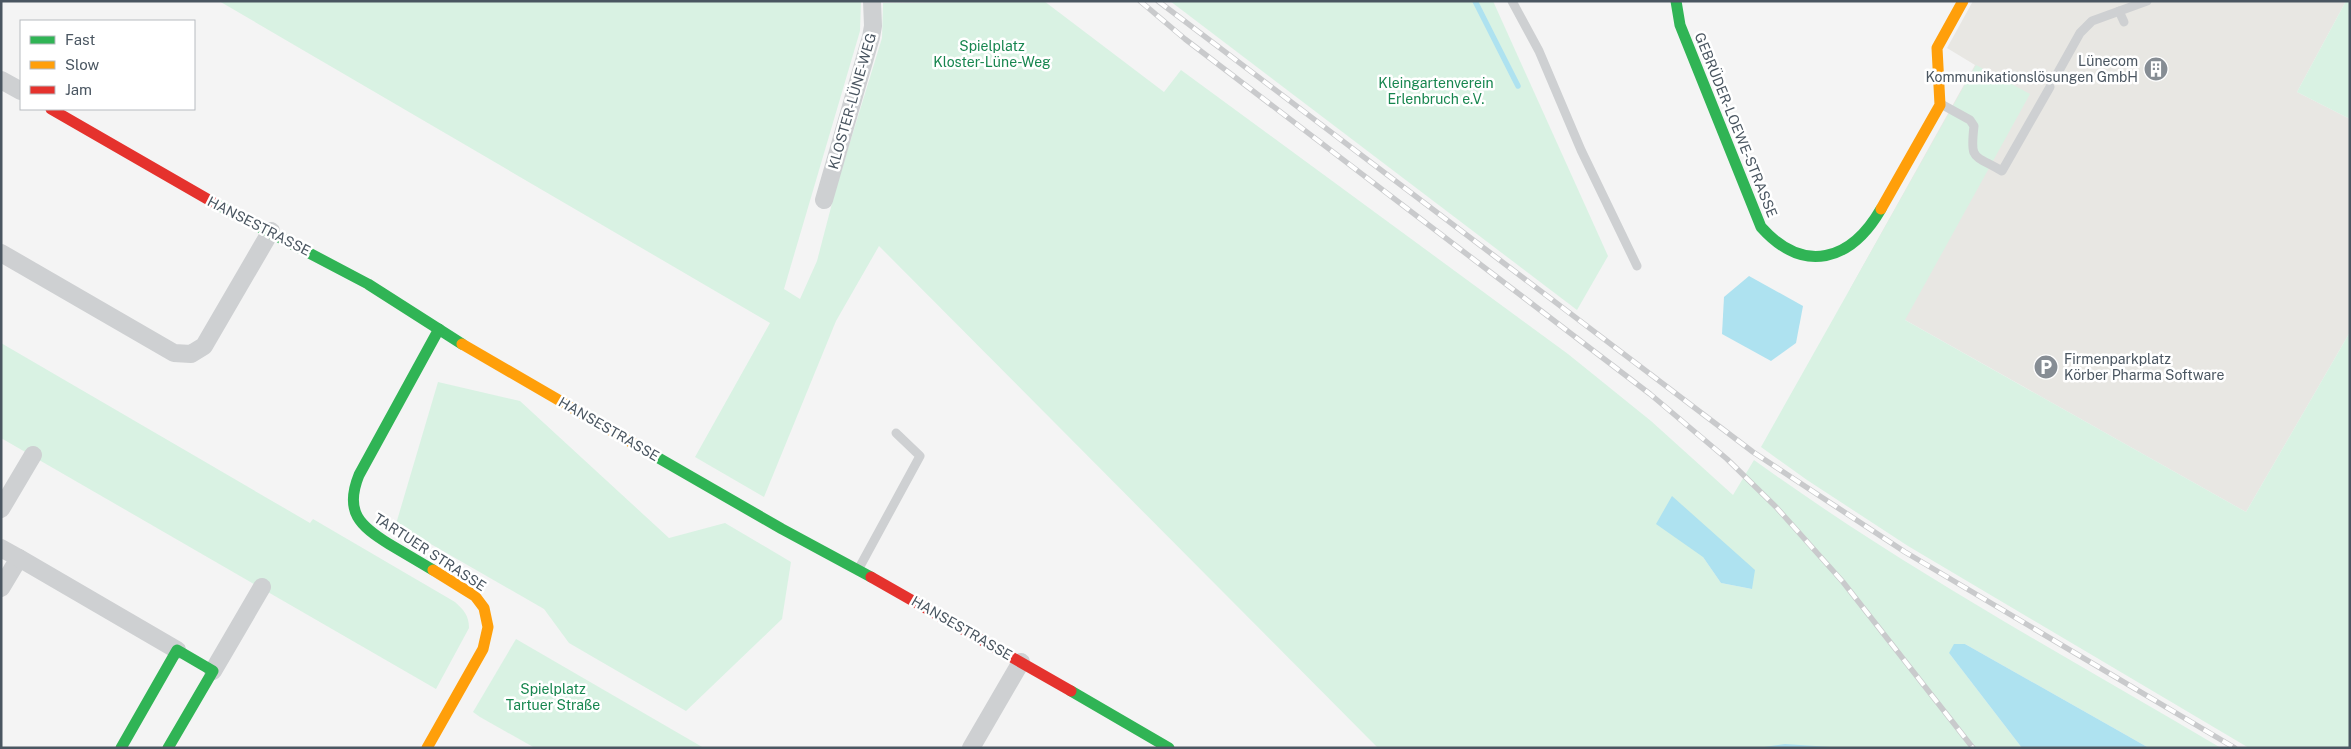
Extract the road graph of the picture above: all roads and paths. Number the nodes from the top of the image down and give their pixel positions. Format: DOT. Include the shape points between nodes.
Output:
graph roads {
  1 [pos="1512,1"];
  2 [pos="1676,1"];
  3 [pos="1963,1"];
  4 [pos="2147,1"];
  5 [pos="872,2"];
  6 [pos="2119,12"];
  7 [pos="2124,22"];
  8 [pos="2056,76"];
  9 [pos="1,80"];
  10 [pos="2050,87"];
  11 [pos="20,90"];
  12 [pos="1941,103"];
  13 [pos="53,110"];
  14 [pos="824,200"];
  15 [pos="271,231"];
  16 [pos="1,253"];
  17 [pos="1637,266"];
  18 [pos="439,329"];
  19 [pos="896,433"];
  20 [pos="33,455"];
  21 [pos="1,510"];
  22 [pos="1,548"];
  23 [pos="19,558"];
  24 [pos="858,570"];
  25 [pos="262,587"];
  26 [pos="1,588"];
  27 [pos="177,650"];
  28 [pos="1021,662"];
  29 [pos="213,671"];
  30 [pos="120,748"];
  31 [pos="168,748"];
  32 [pos="427,748"];
  33 [pos="971,748"];
  34 [pos="1169,748"];
  1 -- 17 [label="lane" via="1539,51 1581,150"];
  2 -- 12 [label="street, GEBRÜDER-LOEWE-STRASSE" via="1680,25 1761,226 1784,249 1818,258 1831,257 1844,252 1867,231"];
  3 -- 12 [label="street" via="1935,56"];
  4 -- 6 [label="lane"];
  5 -- 14 [label="street, KLOSTER-LÜNE-WEG" via="871,37"];
  6 -- 7 [label="lane"];
  6 -- 8 [label="lane" via="2092,22 2080,33"];
  9 -- 11 [label="street"];
  10 -- 12 [label="lane" via="2002,170 1974,155 1971,150 1974,126 1970,120"];
  13 -- 15 [label="street, HANSESTRASSE" via="218,205"];
  15 -- 16 [label="street" via="204,346 191,354 174,353"];
  15 -- 18 [label="street, HANSESTRASSE" via="338,267"];
  18 -- 24 [label="street, HANSESTRASSE"];
  18 -- 32 [label="street, TARTUER STRASSE" via="359,475 352,499 357,518 367,530 475,596 487,617 488,632 483,649"];
  19 -- 24 [label="lane" via="920,456"];
  20 -- 21 [label="street"];
  22 -- 23 [label="street"];
  23 -- 26 [label="street"];
  23 -- 27 [label="street"];
  24 -- 28 [label="street, HANSESTRASSE"];
  25 -- 29 [label="street"];
  27 -- 29 [label="street"];
  27 -- 30 [label="street"];
  28 -- 33 [label="street"];
  28 -- 34 [label="street, HANSESTRASSE"];
  29 -- 31 [label="street"];
}
